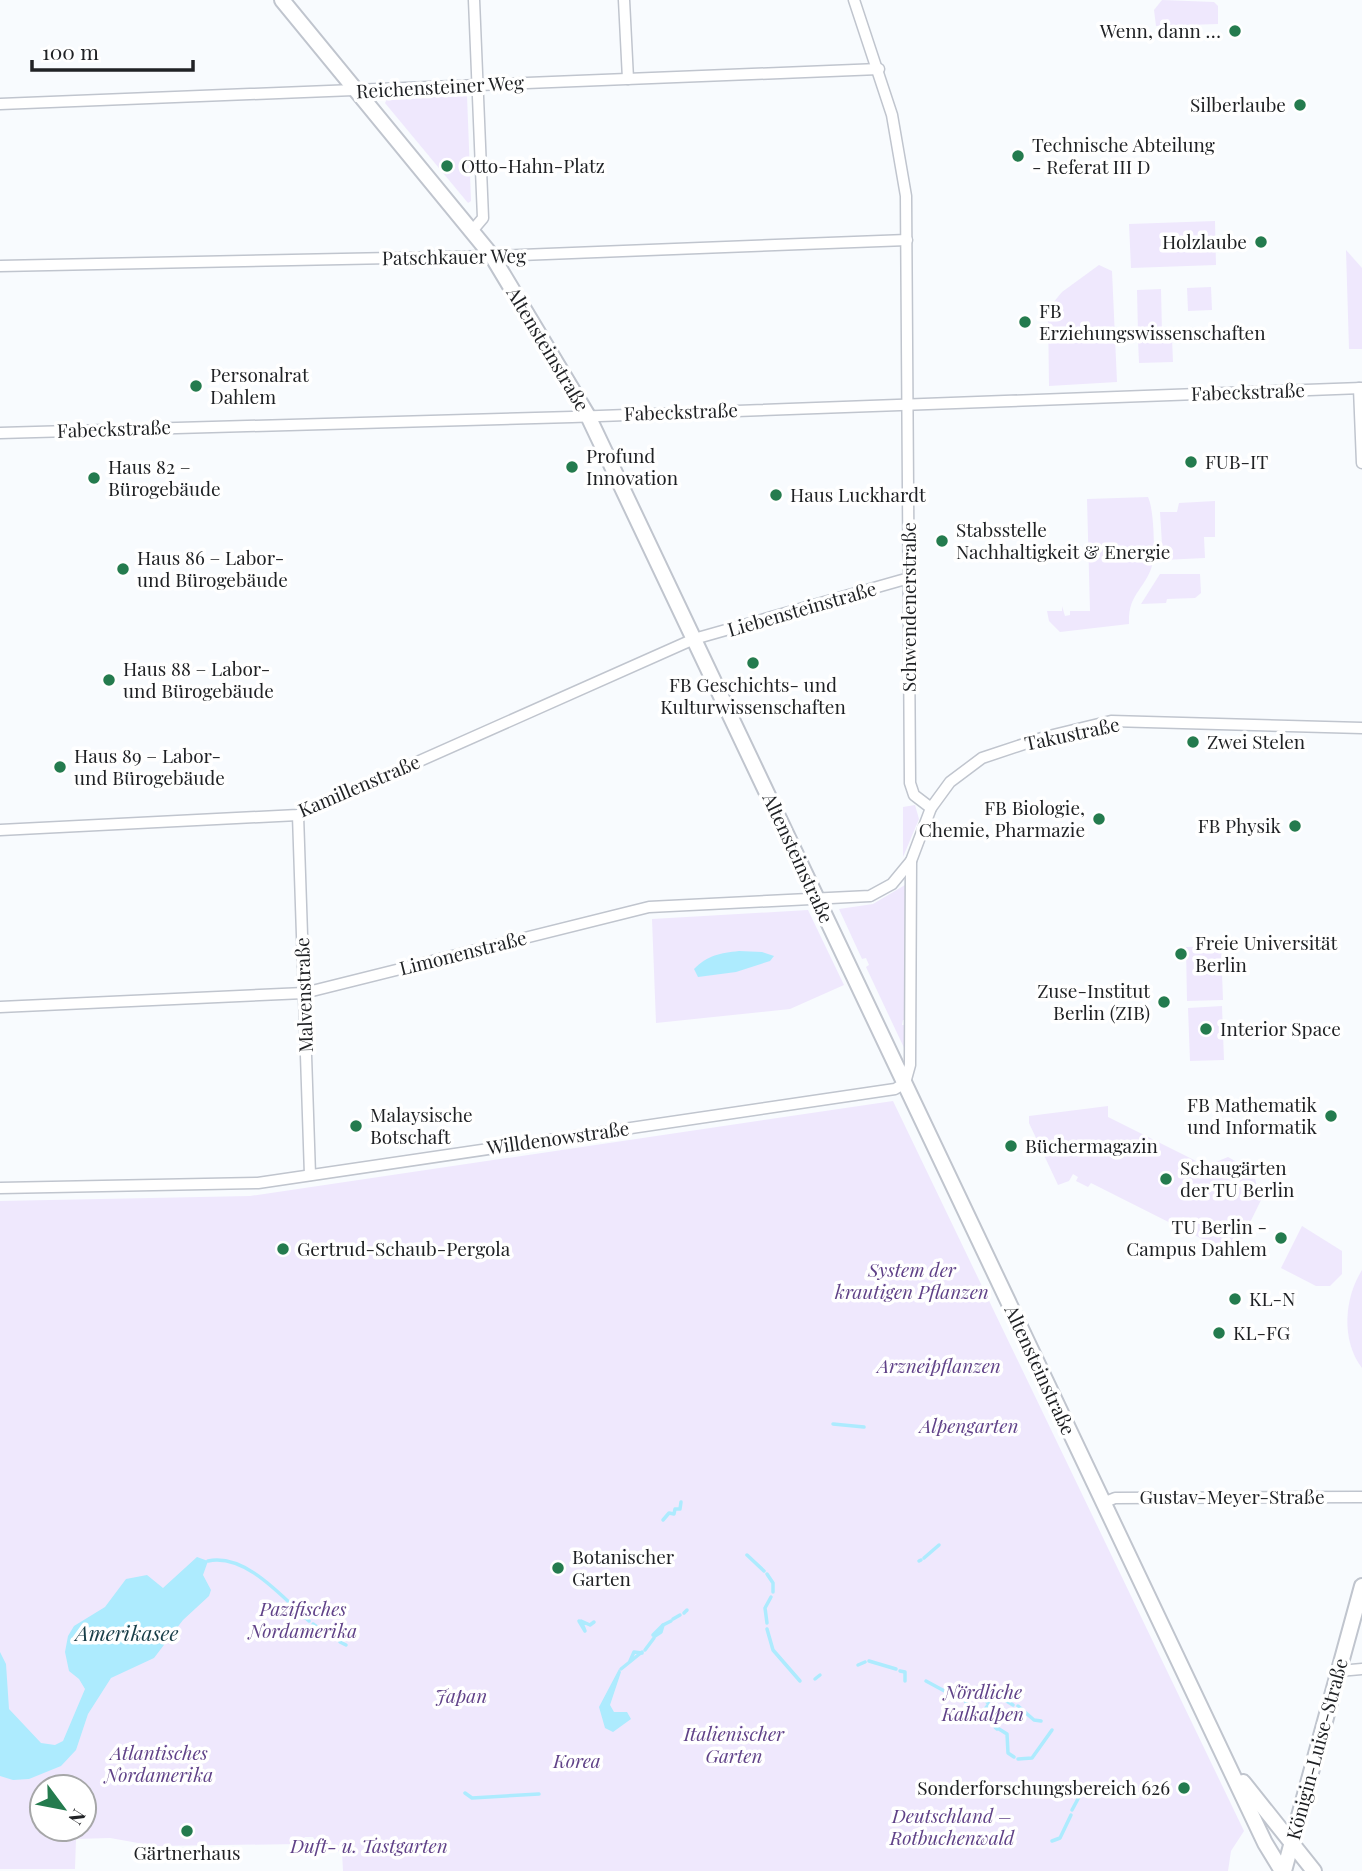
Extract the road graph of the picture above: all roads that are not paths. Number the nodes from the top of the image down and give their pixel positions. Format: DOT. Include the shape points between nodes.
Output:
graph roads {
  1 [pos="282,0"];
  2 [pos="474,0"];
  3 [pos="624,0"];
  4 [pos="854,0"];
  5 [pos="879,69"];
  6 [pos="628,79"];
  7 [pos="477,85"];
  8 [pos="356,91"];
  9 [pos="0,104"];
  10 [pos="472,231"];
  11 [pos="907,240"];
  12 [pos="492,256"];
  13 [pos="0,266"];
  14 [pos="1360,388"];
  15 [pos="906,403"];
  16 [pos="588,416"];
  17 [pos="0,433"];
  18 [pos="1362,463"];
  19 [pos="909,578"];
  20 [pos="694,639"];
  21 [pos="1362,728"];
  22 [pos="930,808"];
  23 [pos="298,815"];
  24 [pos="0,830"];
  25 [pos="911,861"];
  26 [pos="817,899"];
  27 [pos="304,993"];
  28 [pos="0,1007"];
  29 [pos="905,1083"];
  30 [pos="310,1174"];
  31 [pos="0,1188"];
  32 [pos="1362,1497"];
  33 [pos="1103,1503"];
  34 [pos="1362,1586"];
  35 [pos="1362,1669"];
  36 [pos="1339,1671"];
  37 [pos="1231,1767"];
  38 [pos="1292,1842"];
  39 [pos="1283,1871"];
  40 [pos="1314,1871"];
  1 -- 8 [label="main road, Altensteinstraße"];
  2 -- 7 [label="street"];
  3 -- 6 [label="street"];
  4 -- 5 [label="street, Schwendenerstraße"];
  5 -- 6 [label="street, Reichensteiner Weg"];
  5 -- 11 [label="street, Schwendenerstraße" via="901,156"];
  6 -- 7 [label="street, Reichensteiner Weg"];
  7 -- 8 [label="street, Reichensteiner Weg"];
  7 -- 10 [label="street" via="483,218"];
  8 -- 9 [label="street, Reichensteiner Weg"];
  8 -- 10 [label="main road, Altensteinstraße"];
  10 -- 12 [label="main road, Altensteinstraße"];
  11 -- 12 [label="street, Patschkauer Weg"];
  11 -- 15 [label="street, Schwendenerstraße"];
  12 -- 13 [label="street, Patschkauer Weg"];
  12 -- 16 [label="main road, Altensteinstraße"];
  14 -- 15 [label="street, Fabeckstraße"];
  14 -- 18 [label="street"];
  15 -- 16 [label="street, Fabeckstraße"];
  15 -- 19 [label="street, Schwendenerstraße"];
  16 -- 17 [label="street, Fabeckstraße"];
  16 -- 20 [label="main road, Altensteinstraße"];
  19 -- 20 [label="street, Liebensteinstraße"];
  19 -- 22 [label="street, Schwendenerstraße" via="910,783 914,795"];
  20 -- 23 [label="street, Kamillenstraße"];
  20 -- 26 [label="main road, Altensteinstraße"];
  21 -- 22 [label="street, Takustraße" via="1111,722 982,758 950,782"];
  22 -- 25 [label="street"];
  23 -- 24 [label="street, Kamillenstraße"];
  23 -- 27 [label="street, Malvenstraße"];
  25 -- 26 [label="street, Limonenstraße" via="892,884 870,896"];
  25 -- 29 [label="street" via="910,1065"];
  26 -- 27 [label="street, Limonenstraße" via="649,907"];
  26 -- 29 [label="main road, Altensteinstraße"];
  27 -- 28 [label="street, Limonenstraße"];
  27 -- 30 [label="street, Malvenstraße"];
  29 -- 30 [label="street, Willdenowstraße" via="881,1091"];
  29 -- 33 [label="main road, Altensteinstraße"];
  30 -- 31 [label="street, Willdenowstraße" via="258,1183"];
  32 -- 33 [label="street, Gustav-Meyer-Straße" via="1115,1497"];
  33 -- 37 [label="main road, Altensteinstraße"];
  34 -- 36 [label="main road, Königin-Luise-Straße"];
  35 -- 36 [label="street"];
  36 -- 38 [label="main road, Königin-Luise-Straße"];
  37 -- 38 [label="main road, Altensteinstraße"];
  37 -- 39 [label="main road, Altensteinstraße" via="1269,1852"];
  38 -- 39 [label="main road, Königin-Luise-Straße"];
  38 -- 40 [label="main road, Altensteinstraße"];
}
